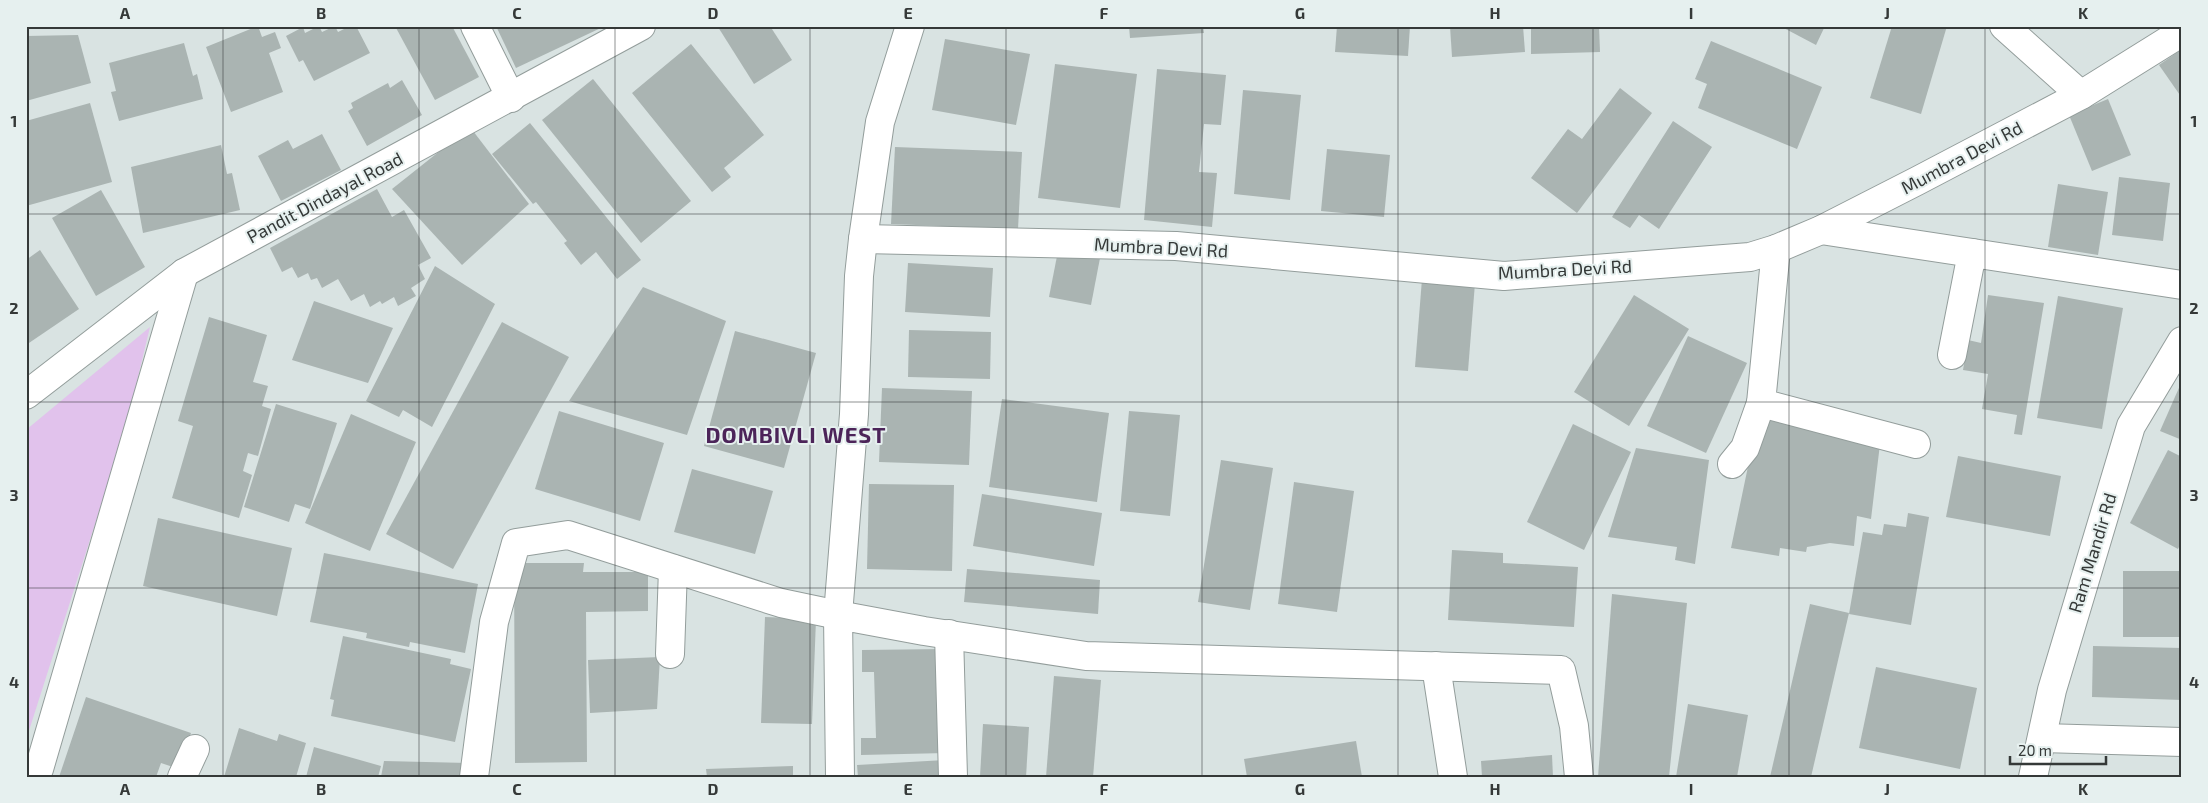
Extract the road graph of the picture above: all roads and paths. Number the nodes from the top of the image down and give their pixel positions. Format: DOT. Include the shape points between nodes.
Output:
graph roads {
  1 [pos="475,26"];
  2 [pos="641,26"];
  3 [pos="910,26"];
  4 [pos="2004,26"];
  5 [pos="2182,32"];
  6 [pos="2081,96"];
  7 [pos="511,98"];
  8 [pos="1821,230"];
  9 [pos="863,239"];
  10 [pos="1776,249"];
  11 [pos="1972,253"];
  12 [pos="184,273"];
  13 [pos="2182,285"];
  14 [pos="2182,341"];
  15 [pos="1952,355"];
  16 [pos="26,394"];
  17 [pos="1760,403"];
  18 [pos="1916,444"];
  19 [pos="1732,464"];
  20 [pos="673,569"];
  21 [pos="838,615"];
  22 [pos="949,634"];
  23 [pos="670,654"];
  24 [pos="1436,666"];
  25 [pos="2042,738"];
  26 [pos="2182,742"];
  27 [pos="195,749"];
  28 [pos="39,770"];
  29 [pos="182,777"];
  30 [pos="474,777"];
  31 [pos="840,777"];
  32 [pos="953,777"];
  33 [pos="1454,777"];
  34 [pos="1579,777"];
  35 [pos="2033,777"];
  1 -- 7 [label="street"];
  2 -- 7 [label="street, Pandit Dindayal Road"];
  3 -- 9 [label="street" via="880,122"];
  4 -- 6 [label="street"];
  5 -- 6 [label="street, Mumbra Devi Rd"];
  6 -- 8 [label="street, Mumbra Devi Rd"];
  7 -- 12 [label="street, Pandit Dindayal Road"];
  8 -- 10 [label="street, Mumbra Devi Rd"];
  8 -- 11 [label="street"];
  9 -- 10 [label="street, Mumbra Devi Rd" via="1176,246 1504,276 1750,257"];
  9 -- 21 [label="street" via="854,414"];
  10 -- 17 [label="street"];
  11 -- 13 [label="street"];
  11 -- 15 [label="street"];
  12 -- 16 [label="street, Pandit Dindayal Road"];
  12 -- 28 [label="street"];
  14 -- 25 [label="street, Ram Mandir Rd" via="2131,426 2052,690"];
  17 -- 18 [label="street"];
  17 -- 19 [label="street" via="1745,448"];
  20 -- 21 [label="street" via="781,603"];
  20 -- 23 [label="street"];
  20 -- 30 [label="street" via="568,535 516,543 494,622"];
  21 -- 22 [label="street"];
  21 -- 31 [label="street"];
  22 -- 24 [label="street" via="1086,656"];
  22 -- 32 [label="street"];
  24 -- 33 [label="street"];
  24 -- 34 [label="street" via="1561,670 1574,726"];
  25 -- 26 [label="street"];
  25 -- 35 [label="street, Ram Mandir Rd"];
  27 -- 29 [label="street"];
}
